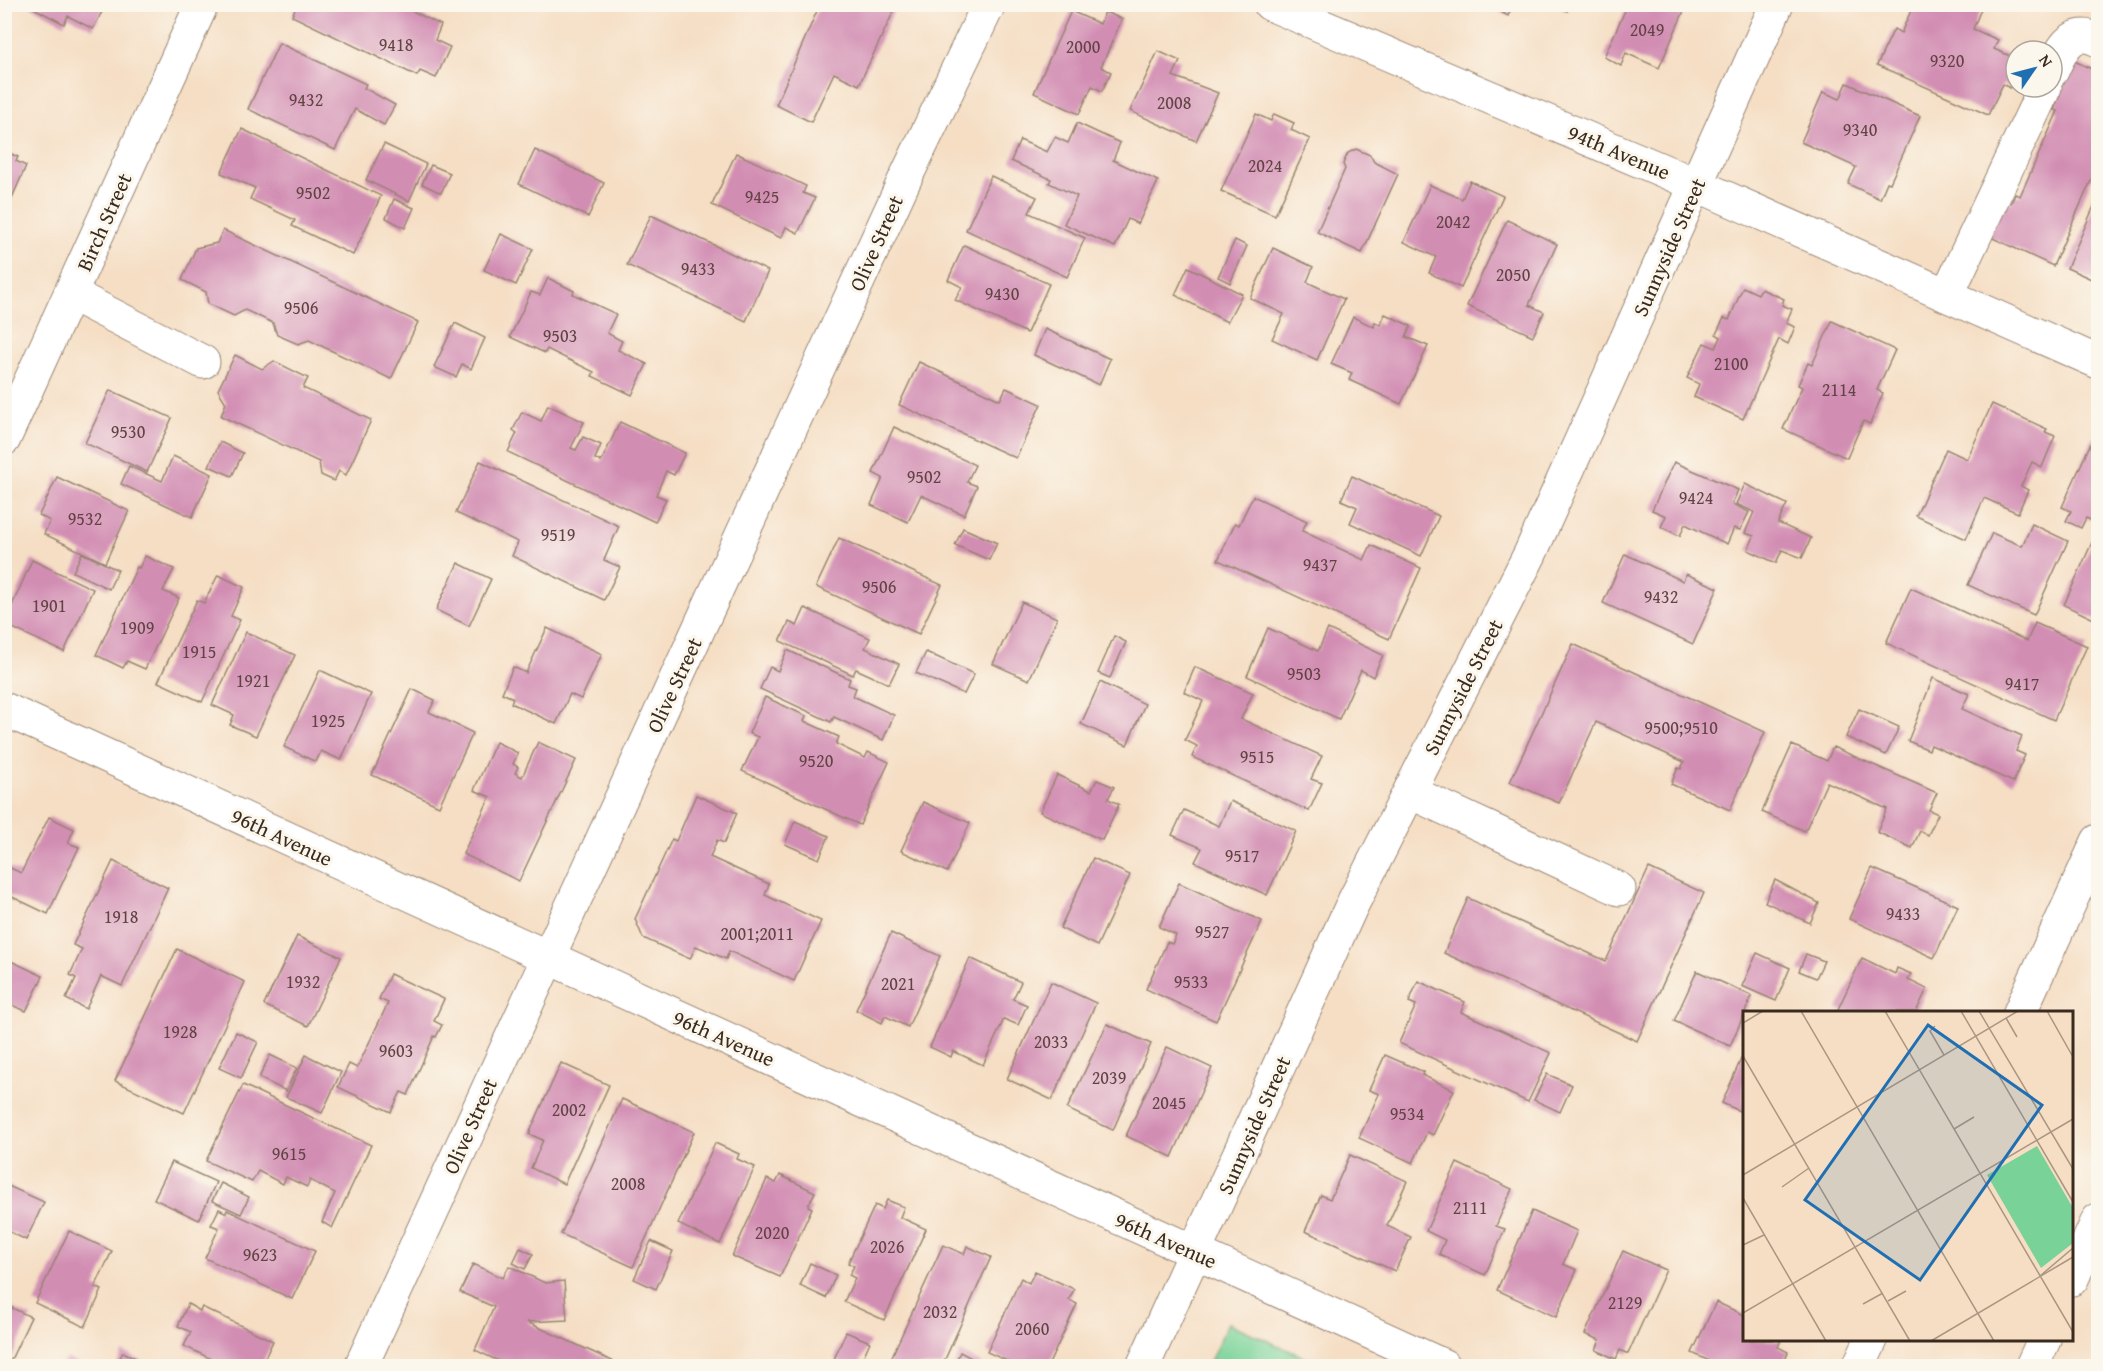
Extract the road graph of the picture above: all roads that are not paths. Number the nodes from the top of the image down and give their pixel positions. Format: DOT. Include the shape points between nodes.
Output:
graph roads {
  1 [pos="202,4"];
  2 [pos="989,4"];
  3 [pos="1270,4"];
  4 [pos="1777,4"];
  5 [pos="2098,40"];
  6 [pos="2064,45"];
  7 [pos="2039,99"];
  8 [pos="1697,185"];
  9 [pos="71,294"];
  10 [pos="1947,296"];
  11 [pos="203,362"];
  12 [pos="2098,362"];
  13 [pos="4,438"];
  14 [pos="4,709"];
  15 [pos="1410,792"];
  16 [pos="2098,841"];
  17 [pos="1618,889"];
  18 [pos="547,958"];
  19 [pos="2020,1011"];
  20 [pos="2098,1220"];
  21 [pos="1196,1253"];
  22 [pos="2073,1277"];
  23 [pos="1871,1341"];
  24 [pos="2044,1341"];
  25 [pos="362,1366"];
  26 [pos="1143,1366"];
  27 [pos="1444,1366"];
  28 [pos="1859,1366"];
  29 [pos="2032,1366"];
  1 -- 9 [label="street, Birch Street"];
  2 -- 18 [label="street, Olive Street"];
  3 -- 8 [label="street, 94th Avenue"];
  4 -- 8 [label="street, Sunnyside Street"];
  5 -- 6 [label="street" via="2089,35"];
  7 -- 10 [label="street"];
  8 -- 10 [label="street, 94th Avenue"];
  8 -- 15 [label="street, Sunnyside Street" via="1530,554"];
  9 -- 11 [label="street"];
  9 -- 13 [label="street, Birch Street"];
  10 -- 12 [label="street, 94th Avenue"];
  14 -- 18 [label="street, 96th Avenue"];
  15 -- 17 [label="street"];
  15 -- 21 [label="street, Sunnyside Street" via="1352,908"];
  16 -- 19 [label="street"];
  18 -- 21 [label="street, 96th Avenue"];
  18 -- 25 [label="street, Olive Street"];
  20 -- 22 [label="street"];
  21 -- 26 [label="street, Sunnyside Street"];
  21 -- 27 [label="street, 96th Avenue"];
  23 -- 28 [label="street"];
  24 -- 29 [label="street"];
}
